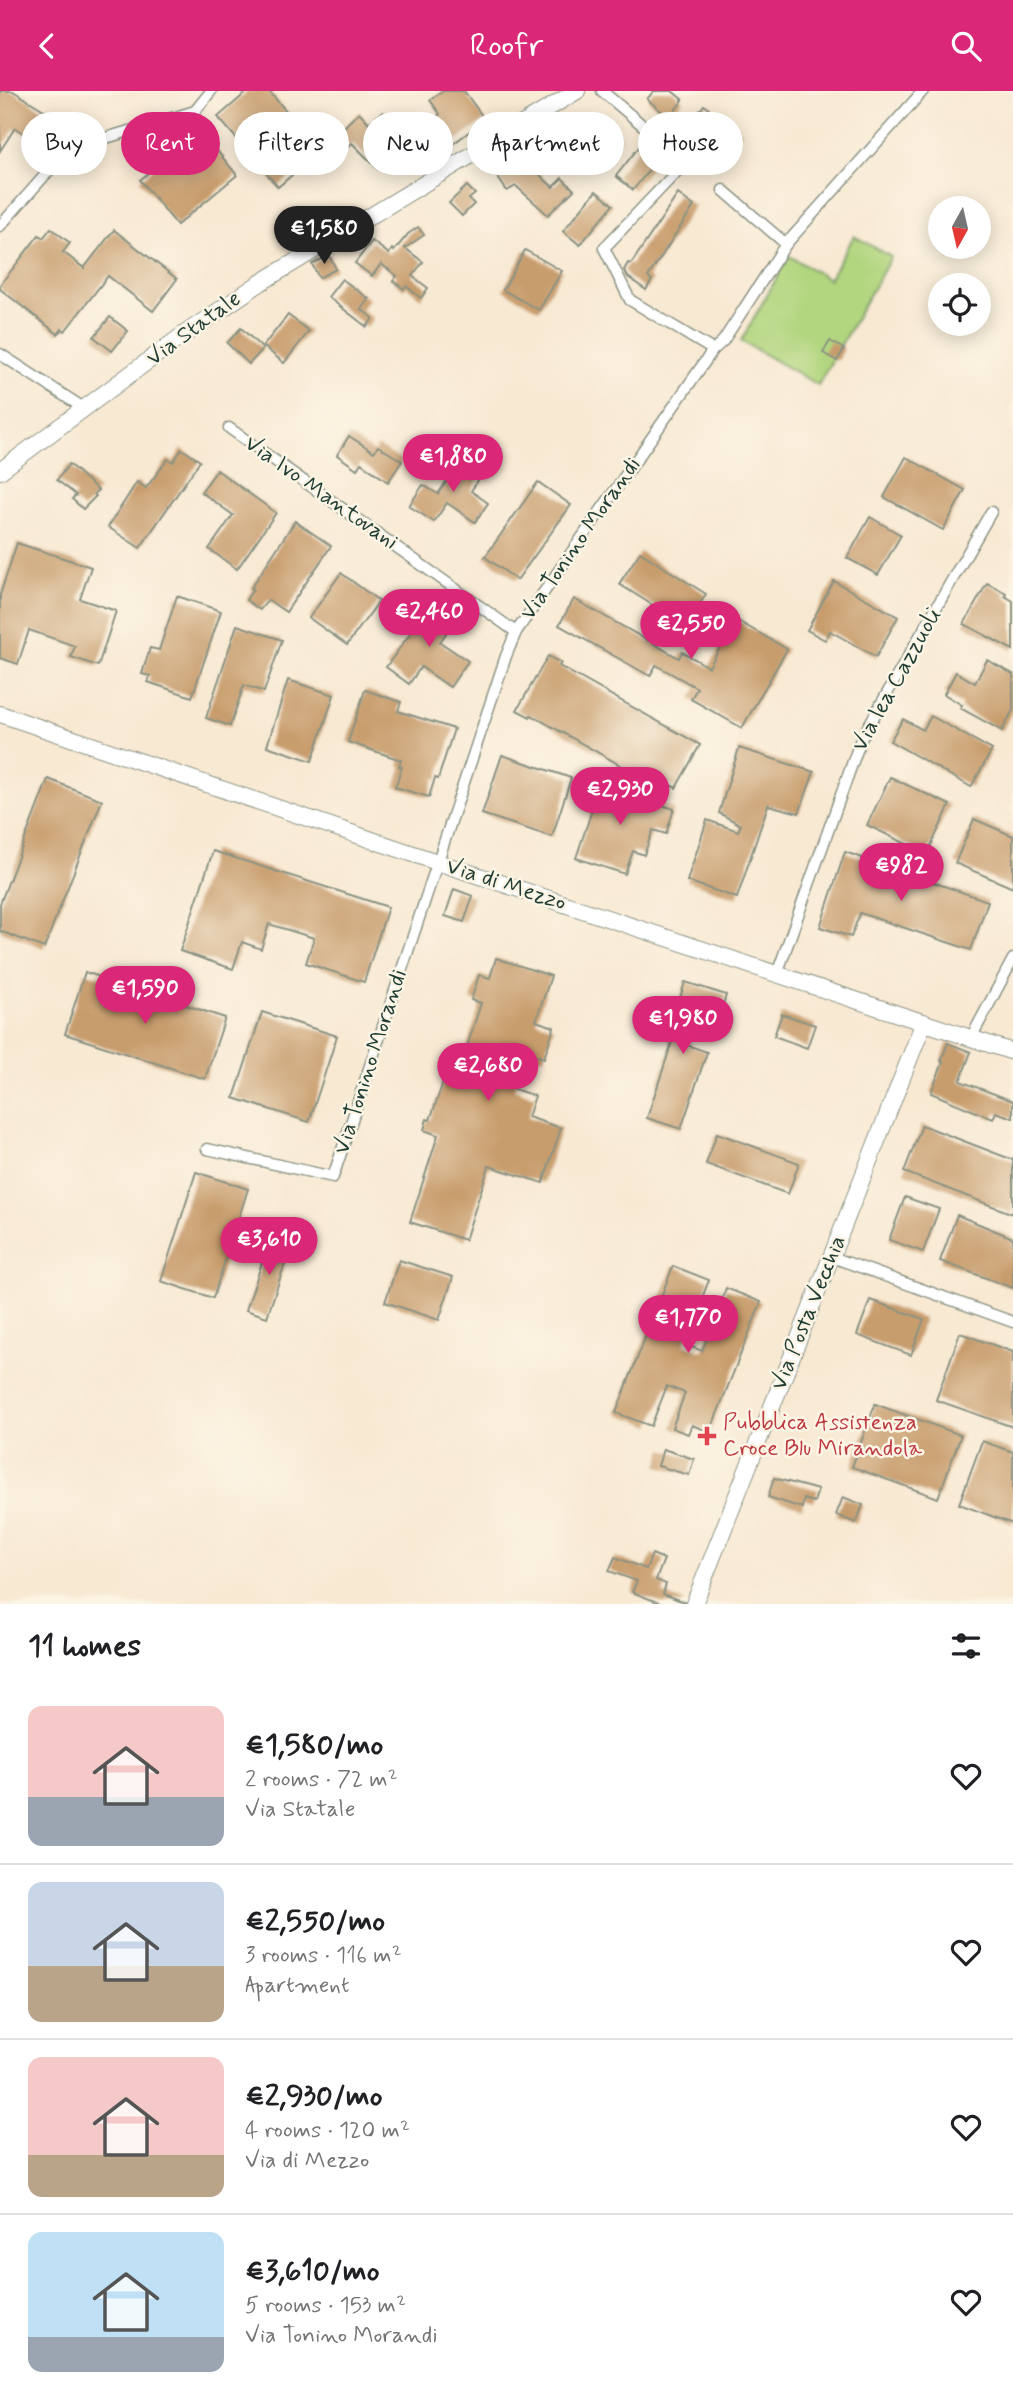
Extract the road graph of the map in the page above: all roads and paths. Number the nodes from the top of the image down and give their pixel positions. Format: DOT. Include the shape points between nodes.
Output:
graph roads {
  1 [pos="211,91"];
  2 [pos="577,91"];
  3 [pos="601,91"];
  4 [pos="923,91"];
  5 [pos="723,190"];
  6 [pos="0,226"];
  7 [pos="786,244"];
  8 [pos="713,350"];
  9 [pos="0,354"];
  10 [pos="85,409"];
  11 [pos="229,428"];
  12 [pos="0,471"];
  13 [pos="990,512"];
  14 [pos="516,632"];
  15 [pos="0,714"];
  16 [pos="437,862"];
  17 [pos="1013,960"];
  18 [pos="777,974"];
  19 [pos="923,1022"];
  20 [pos="971,1038"];
  21 [pos="1013,1052"];
  22 [pos="207,1149"];
  23 [pos="832,1257"];
  24 [pos="1013,1322"];
  25 [pos="694,1604"];
  1 -- 6 [label="street" via="195,111 106,138 54,165"];
  2 -- 10 [label="street, Via Statale" via="260,283"];
  3 -- 8 [label="street" via="686,162 604,248 630,300"];
  4 -- 7 [label="street, Via Tonino Morandi"];
  5 -- 7 [label="street"];
  7 -- 8 [label="street, Via Tonino Morandi"];
  8 -- 14 [label="street, Via Tonino Morandi"];
  9 -- 10 [label="street"];
  10 -- 12 [label="street, Via Statale"];
  11 -- 14 [label="street, Via Ivo Mantovani"];
  13 -- 18 [label="street, Via lea Cazzuoli" via="861,739"];
  14 -- 16 [label="street, Via Tonino Morandi"];
  15 -- 16 [label="street, Via di Mezzo"];
  16 -- 18 [label="street, Via di Mezzo"];
  16 -- 22 [label="street, Via Tonino Morandi" via="333,1177"];
  17 -- 20 [label="street"];
  18 -- 19 [label="street, Via di Mezzo"];
  19 -- 20 [label="street, Via di Mezzo"];
  19 -- 23 [label="street, Via Posta Vecchia"];
  20 -- 21 [label="street, Via di Mezzo"];
  23 -- 24 [label="street"];
  23 -- 25 [label="street, Via Posta Vecchia"];
}
